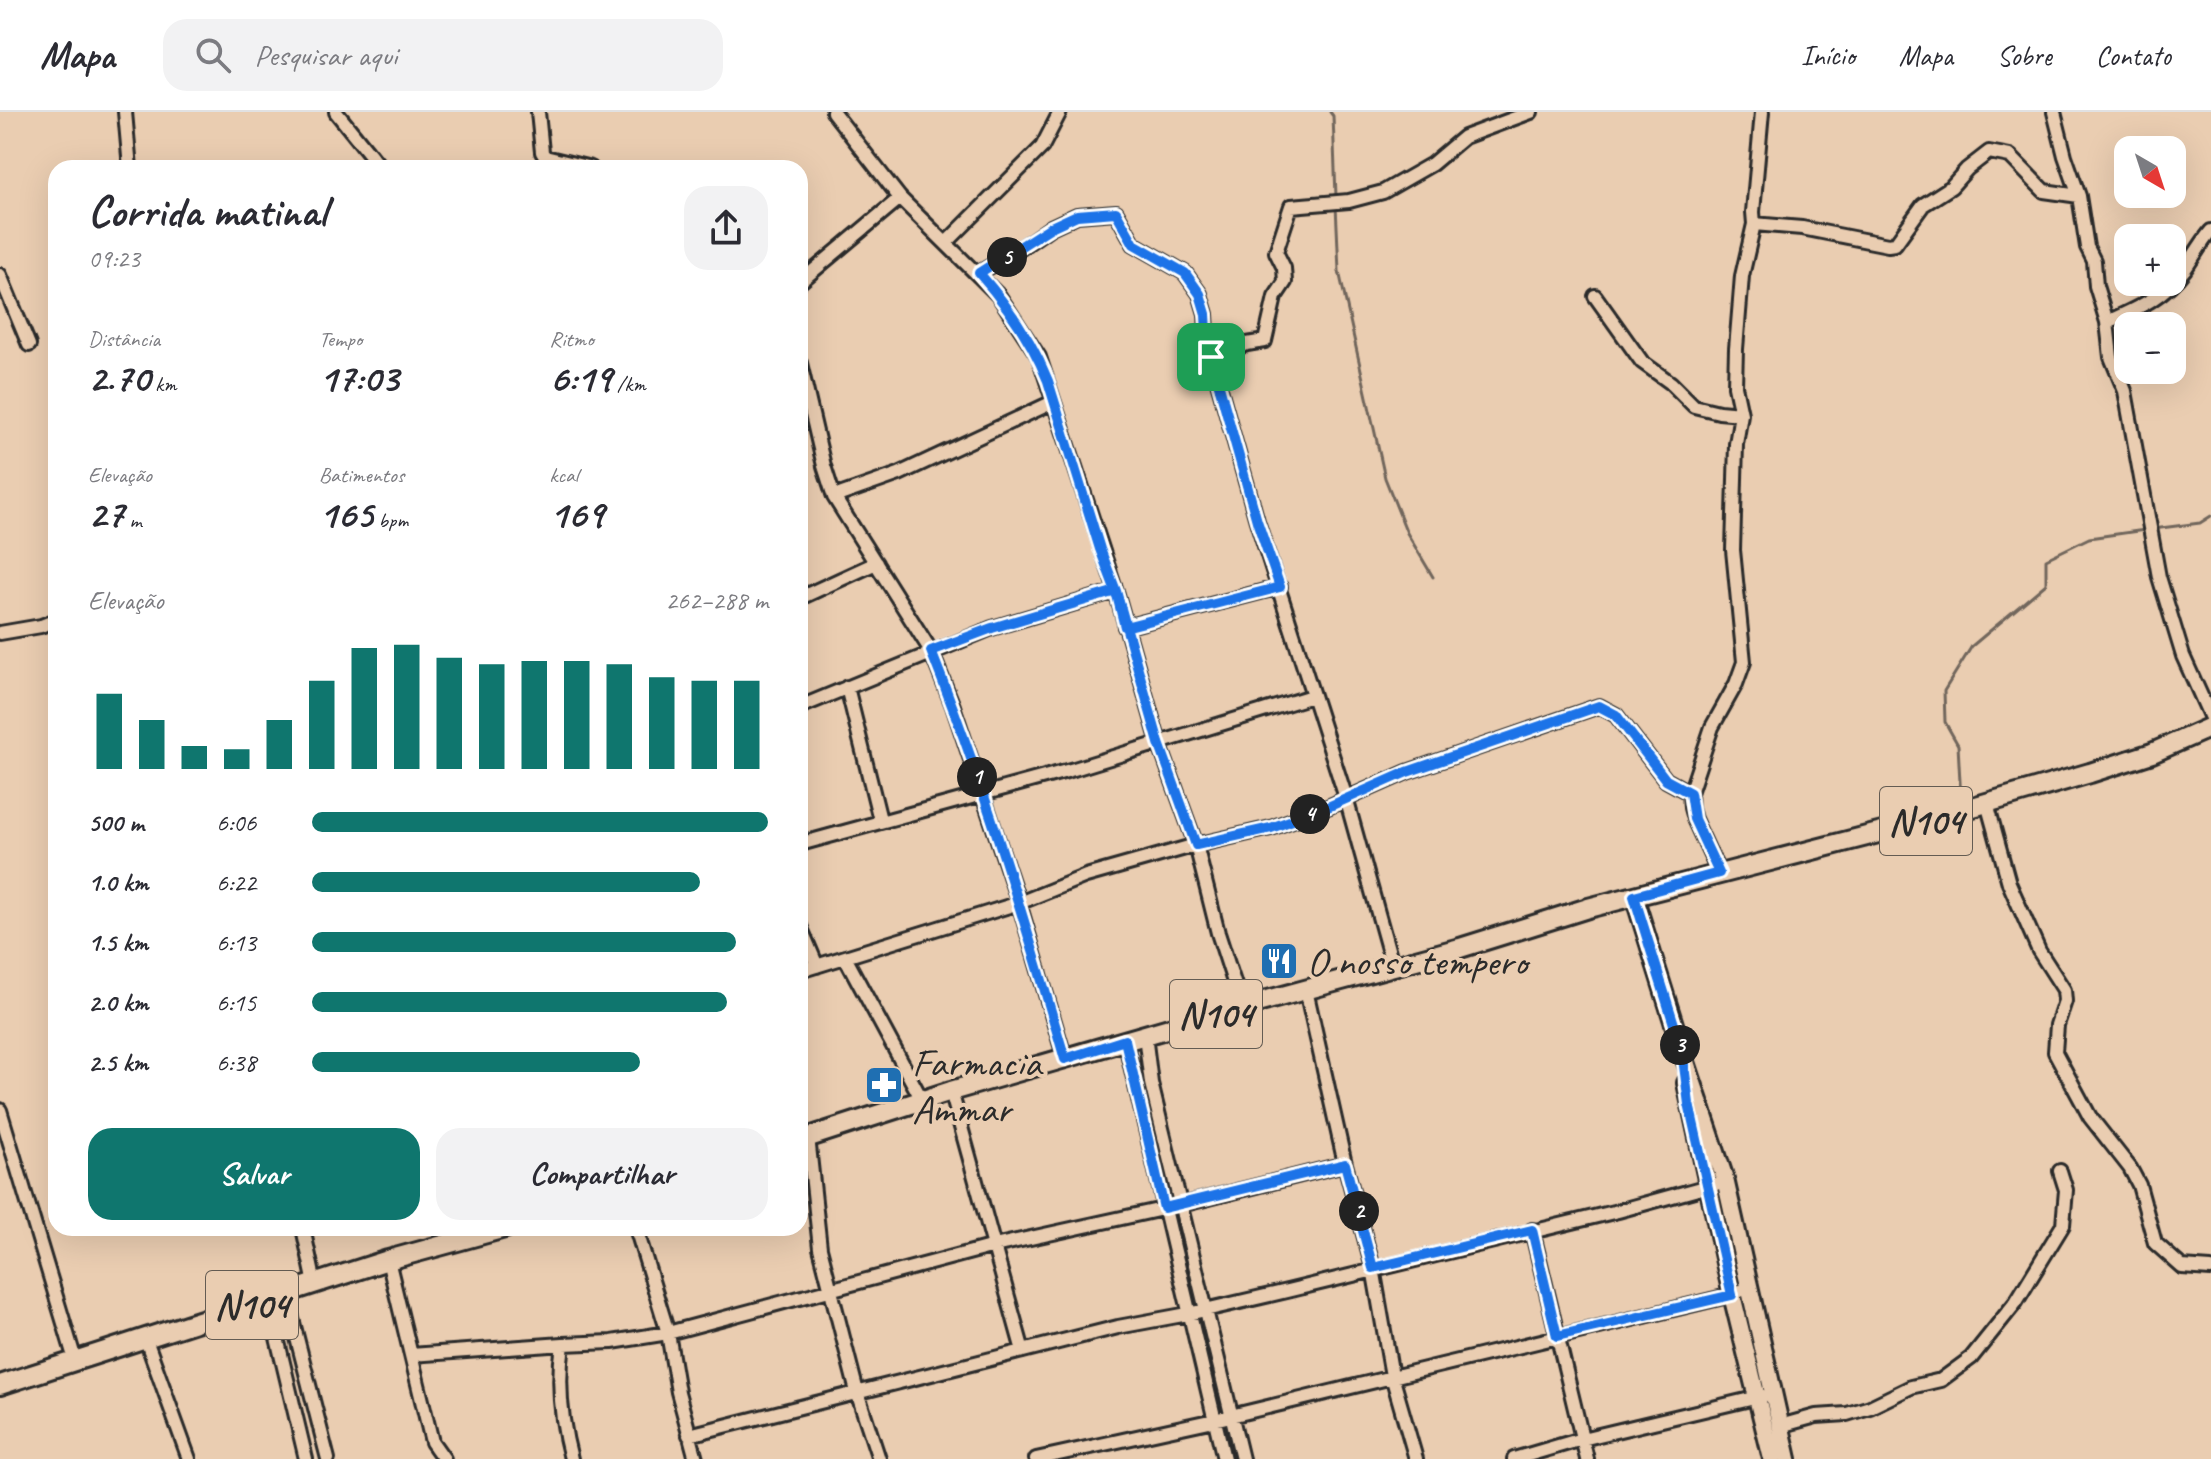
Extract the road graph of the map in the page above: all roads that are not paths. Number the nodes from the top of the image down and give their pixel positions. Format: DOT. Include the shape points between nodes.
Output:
graph roads {
  1 [pos="125,112"];
  2 [pos="336,112"];
  3 [pos="538,112"];
  4 [pos="833,112"];
  5 [pos="1060,112"];
  6 [pos="1531,112"];
  7 [pos="1762,112"];
  8 [pos="2054,112"];
  9 [pos="129,160"];
  10 [pos="375,160"];
  11 [pos="558,160"];
  12 [pos="2079,196"];
  13 [pos="900,198"];
  14 [pos="1754,224"];
  15 [pos="2211,231"];
  16 [pos="946,243"];
  17 [pos="979,273"];
  18 [pos="0,275"];
  19 [pos="808,275"];
  20 [pos="1595,296"];
  21 [pos="2107,322"];
  22 [pos="29,345"];
  23 [pos="1211,357"];
  24 [pos="808,399"];
  25 [pos="1053,402"];
  26 [pos="1741,414"];
  27 [pos="834,497"];
  28 [pos="876,563"];
  29 [pos="1280,587"];
  30 [pos="1116,591"];
  31 [pos="808,594"];
  32 [pos="48,623"];
  33 [pos="1125,627"];
  34 [pos="0,633"];
  35 [pos="931,651"];
  36 [pos="847,687"];
  37 [pos="1312,696"];
  38 [pos="808,704"];
  39 [pos="2211,718"];
  40 [pos="2211,727"];
  41 [pos="1159,743"];
  42 [pos="1690,793"];
  43 [pos="983,795"];
  44 [pos="1346,798"];
  45 [pos="1987,803"];
  46 [pos="880,820"];
  47 [pos="808,842"];
  48 [pos="1196,845"];
  49 [pos="1719,873"];
  50 [pos="1634,896"];
  51 [pos="1019,903"];
  52 [pos="808,945"];
  53 [pos="845,957"];
  54 [pos="817,966"];
  55 [pos="1393,967"];
  56 [pos="808,969"];
  57 [pos="1306,990"];
  58 [pos="1242,1007"];
  59 [pos="1145,1035"];
  60 [pos="1125,1040"];
  61 [pos="1682,1050"];
  62 [pos="1065,1059"];
  63 [pos="951,1091"];
  64 [pos="922,1100"];
  65 [pos="0,1110"];
  66 [pos="808,1138"];
  67 [pos="1345,1164"];
  68 [pos="808,1166"];
  69 [pos="2060,1171"];
  70 [pos="1725,1179"];
  71 [pos="1710,1188"];
  72 [pos="1181,1205"];
  73 [pos="1164,1208"];
  74 [pos="1532,1230"];
  75 [pos="305,1236"];
  76 [pos="476,1236"];
  77 [pos="638,1236"];
  78 [pos="994,1246"];
  79 [pos="388,1260"];
  80 [pos="1373,1268"];
  81 [pos="2211,1269"];
  82 [pos="315,1284"];
  83 [pos="1749,1285"];
  84 [pos="831,1290"];
  85 [pos="1732,1295"];
  86 [pos="277,1297"];
  87 [pos="1205,1310"];
  88 [pos="1188,1314"];
  89 [pos="668,1333"];
  90 [pos="1557,1336"];
  91 [pos="145,1337"];
  92 [pos="563,1344"];
  93 [pos="1023,1351"];
  94 [pos="411,1355"];
  95 [pos="75,1360"];
  96 [pos="1392,1376"];
  97 [pos="0,1385"];
  98 [pos="857,1392"];
  99 [pos="1764,1395"];
  100 [pos="1231,1415"];
  101 [pos="1214,1420"];
  102 [pos="1780,1426"];
  103 [pos="689,1435"];
  104 [pos="1582,1439"];
  105 [pos="189,1459"];
  106 [pos="306,1459"];
  107 [pos="328,1459"];
  108 [pos="444,1459"];
  109 [pos="571,1459"];
  110 [pos="696,1459"];
  111 [pos="879,1459"];
  112 [pos="1036,1459"];
  113 [pos="1224,1459"];
  114 [pos="1242,1459"];
  115 [pos="1416,1459"];
  116 [pos="1514,1459"];
  117 [pos="1587,1459"];
  118 [pos="1772,1459"];
  119 [pos="1788,1459"];
  1 -- 9 [label="street"];
  2 -- 10 [label="street"];
  3 -- 11 [label="street" via="542,152"];
  4 -- 13 [label="street"];
  5 -- 16 [label="street" via="1042,147"];
  6 -- 23 [label="street" via="1464,137 1432,164 1383,192 1291,206 1276,252 1285,282 1275,297 1265,341"];
  7 -- 14 [label="street"];
  8 -- 12 [label="street"];
  12 -- 14 [label="street" via="2044,191 2010,156 1989,152 1923,205 1895,244"];
  12 -- 21 [label="street"];
  13 -- 16 [label="street"];
  13 -- 19 [label="street"];
  14 -- 26 [label="street" via="1742,276 1736,349"];
  15 -- 21 [label="street" via="2163,294"];
  16 -- 17 [label="street"];
  17 -- 23 [label="street" via="1077,215 1116,212 1134,244 1185,273 1200,294"];
  17 -- 25 [label="street" via="1039,357"];
  18 -- 22 [label="street"];
  20 -- 26 [label="street" via="1642,362 1694,406"];
  21 -- 39 [label="street" via="2159,577 2183,656"];
  23 -- 29 [label="street"];
  24 -- 27 [label="street"];
  25 -- 27 [label="street" via="899,474"];
  25 -- 30 [label="street"];
  26 -- 42 [label="street" via="1733,538 1744,662 1712,727"];
  27 -- 28 [label="street"];
  28 -- 31 [label="street"];
  28 -- 35 [label="street"];
  29 -- 33 [label="street"];
  29 -- 37 [label="street"];
  30 -- 33 [label="street"];
  30 -- 35 [label="street"];
  32 -- 34 [label="street"];
  33 -- 41 [label="street"];
  35 -- 36 [label="street"];
  35 -- 43 [label="street"];
  36 -- 38 [label="street"];
  36 -- 46 [label="street"];
  37 -- 41 [label="street"];
  37 -- 44 [label="street"];
  40 -- 45 [label="main road, N104" via="2152,753"];
  41 -- 43 [label="street"];
  41 -- 48 [label="street"];
  42 -- 44 [label="street" via="1666,780 1616,715 1599,706"];
  42 -- 49 [label="street" via="1694,819"];
  43 -- 46 [label="street"];
  43 -- 51 [label="street"];
  44 -- 48 [label="street" via="1271,828"];
  44 -- 55 [label="street"];
  45 -- 49 [label="main road, N104"];
  45 -- 81 [label="street" via="2009,883 2039,951 2064,990 2055,1052 2090,1117 2139,1185 2155,1243 2182,1267"];
  46 -- 47 [label="street"];
  48 -- 51 [label="street" via="1086,876"];
  48 -- 58 [label="street"];
  49 -- 50 [label="main road, N104"];
  50 -- 55 [label="main road, N104"];
  50 -- 61 [label="street"];
  51 -- 53 [label="street"];
  51 -- 62 [label="street"];
  52 -- 54 [label="street"];
  53 -- 54 [label="street"];
  53 -- 64 [label="street"];
  54 -- 56 [label="street"];
  55 -- 57 [label="main road, N104"];
  57 -- 58 [label="main road, N104"];
  57 -- 67 [label="street"];
  58 -- 59 [label="main road, N104"];
  59 -- 60 [label="main road, N104"];
  59 -- 72 [label="street" via="1151,1083"];
  60 -- 62 [label="main road, N104"];
  60 -- 73 [label="street"];
  61 -- 70 [label="street"];
  61 -- 71 [label="street"];
  62 -- 63 [label="main road, N104"];
  63 -- 64 [label="main road, N104"];
  63 -- 78 [label="street"];
  64 -- 66 [label="main road, N104"];
  65 -- 95 [label="street"];
  67 -- 72 [label="street"];
  67 -- 80 [label="street"];
  68 -- 84 [label="street"];
  69 -- 102 [label="street" via="2066,1190 2063,1225 2016,1302 1971,1358 1941,1380 1911,1387 1870,1407"];
  70 -- 71 [label="street"];
  70 -- 83 [label="street"];
  71 -- 74 [label="street"];
  71 -- 85 [label="street"];
  72 -- 73 [label="street"];
  72 -- 87 [label="street"];
  73 -- 78 [label="street"];
  73 -- 88 [label="street"];
  74 -- 80 [label="street"];
  74 -- 90 [label="street"];
  75 -- 82 [label="street"];
  76 -- 79 [label="main road, N104"];
  77 -- 89 [label="street"];
  78 -- 84 [label="street"];
  78 -- 93 [label="street"];
  79 -- 82 [label="main road, N104"];
  79 -- 94 [label="street"];
  80 -- 87 [label="street"];
  80 -- 96 [label="street"];
  82 -- 86 [label="main road, N104"];
  83 -- 85 [label="street"];
  83 -- 99 [label="street"];
  84 -- 89 [label="street"];
  84 -- 98 [label="street"];
  85 -- 90 [label="street"];
  85 -- 99 [label="street"];
  86 -- 91 [label="main road, N104"];
  86 -- 106 [label="street"];
  86 -- 107 [label="street"];
  87 -- 88 [label="street"];
  87 -- 100 [label="street"];
  88 -- 93 [label="street"];
  88 -- 101 [label="street"];
  89 -- 92 [label="street"];
  89 -- 103 [label="street"];
  90 -- 96 [label="street"];
  90 -- 104 [label="street"];
  91 -- 95 [label="main road, N104"];
  91 -- 105 [label="street"];
  92 -- 94 [label="street"];
  92 -- 109 [label="street" via="559,1376"];
  93 -- 98 [label="street"];
  94 -- 108 [label="street" via="432,1442"];
  95 -- 97 [label="main road, N104"];
  96 -- 100 [label="street"];
  96 -- 115 [label="street"];
  98 -- 103 [label="street"];
  98 -- 111 [label="street"];
  99 -- 102 [label="street"];
  99 -- 104 [label="street"];
  99 -- 118 [label="street"];
  100 -- 101 [label="street"];
  100 -- 114 [label="street"];
  101 -- 112 [label="street"];
  101 -- 113 [label="street"];
  102 -- 119 [label="street"];
  103 -- 110 [label="street"];
  104 -- 116 [label="street"];
  104 -- 117 [label="street"];
}
